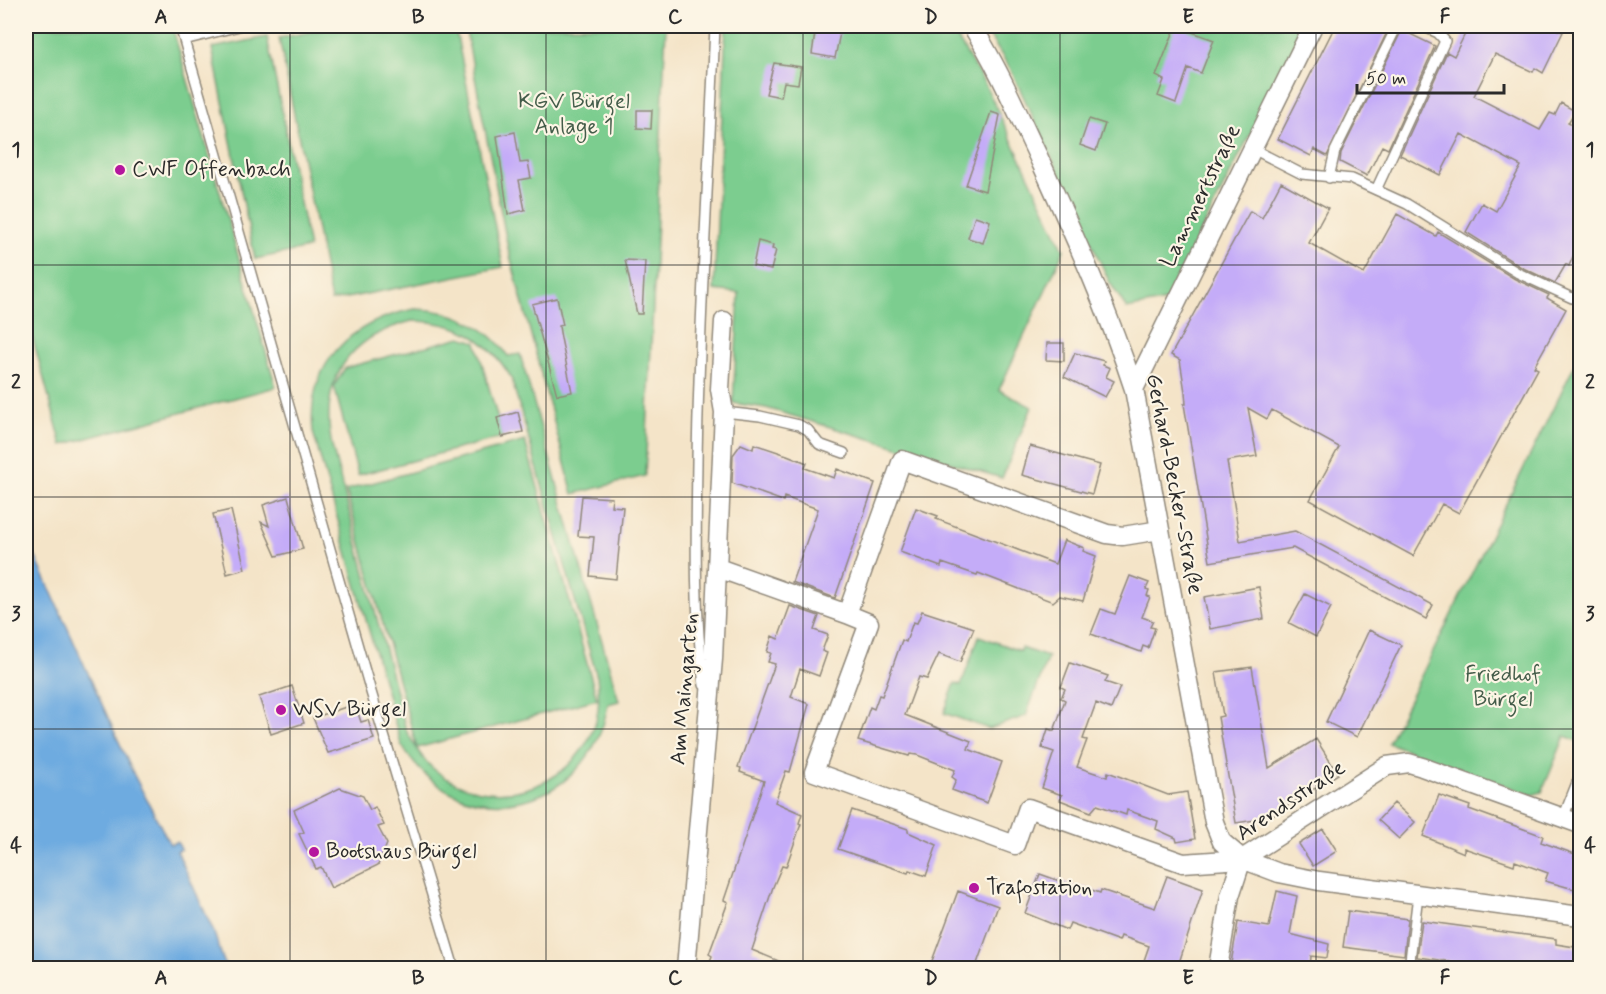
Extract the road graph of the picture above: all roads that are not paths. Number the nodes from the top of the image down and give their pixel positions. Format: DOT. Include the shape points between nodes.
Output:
graph roads {
  1 [pos="180,26"];
  2 [pos="239,26"];
  3 [pos="715,26"];
  4 [pos="972,26"];
  5 [pos="1313,26"];
  6 [pos="1397,26"];
  7 [pos="1422,26"];
  8 [pos="184,40"];
  9 [pos="1251,148"];
  10 [pos="1329,178"];
  11 [pos="1376,190"];
  12 [pos="1581,296"];
  13 [pos="724,321"];
  14 [pos="1134,389"];
  15 [pos="724,412"];
  16 [pos="844,453"];
  17 [pos="1160,530"];
  18 [pos="718,568"];
  19 [pos="847,614"];
  20 [pos="708,711"];
  21 [pos="1581,775"];
  22 [pos="1563,818"];
  23 [pos="1581,825"];
  24 [pos="1242,859"];
  25 [pos="1418,895"];
  26 [pos="1581,916"];
  27 [pos="454,969"];
  28 [pos="686,969"];
  29 [pos="1218,969"];
  30 [pos="1409,969"];
  1 -- 8 [label="lane"];
  2 -- 8 [label="lane"];
  3 -- 20 [label="lane" via="694,558 699,649"];
  4 -- 14 [label="street, Gerhard-Becker-Straße" via="1000,74 1072,231"];
  5 -- 9 [label="street, Lammertstraße"];
  6 -- 10 [label="lane" via="1335,151"];
  7 -- 11 [label="lane" via="1445,41"];
  8 -- 27 [label="lane"];
  9 -- 10 [label="lane" via="1302,174"];
  9 -- 14 [label="street, Lammertstraße"];
  10 -- 11 [label="lane" via="1353,179"];
  11 -- 12 [label="lane" via="1407,204 1518,273 1572,298"];
  13 -- 15 [label="street, Am Maingarten" via="720,389"];
  14 -- 17 [label="street, Gerhard-Becker-Straße"];
  15 -- 16 [label="lane" via="799,425 819,444"];
  15 -- 18 [label="street, Am Maingarten"];
  17 -- 19 [label="street" via="1123,536 1107,534 902,460"];
  17 -- 24 [label="street, Gerhard-Becker-Straße" via="1214,822 1222,842"];
  18 -- 19 [label="street"];
  18 -- 20 [label="street, Am Maingarten"];
  19 -- 24 [label="street" via="869,623 814,772 1015,844 1028,808 1183,863"];
  20 -- 28 [label="street, Am Maingarten"];
  21 -- 22 [label="lane"];
  22 -- 23 [label="street, Arendsstraße"];
  22 -- 24 [label="street, Arendsstraße" via="1422,767 1398,764 1387,766"];
  24 -- 25 [label="street, Arendsstraße" via="1297,877"];
  24 -- 29 [label="street" via="1230,896"];
  25 -- 26 [label="street, Arendsstraße"];
  25 -- 30 [label="lane"];
}
